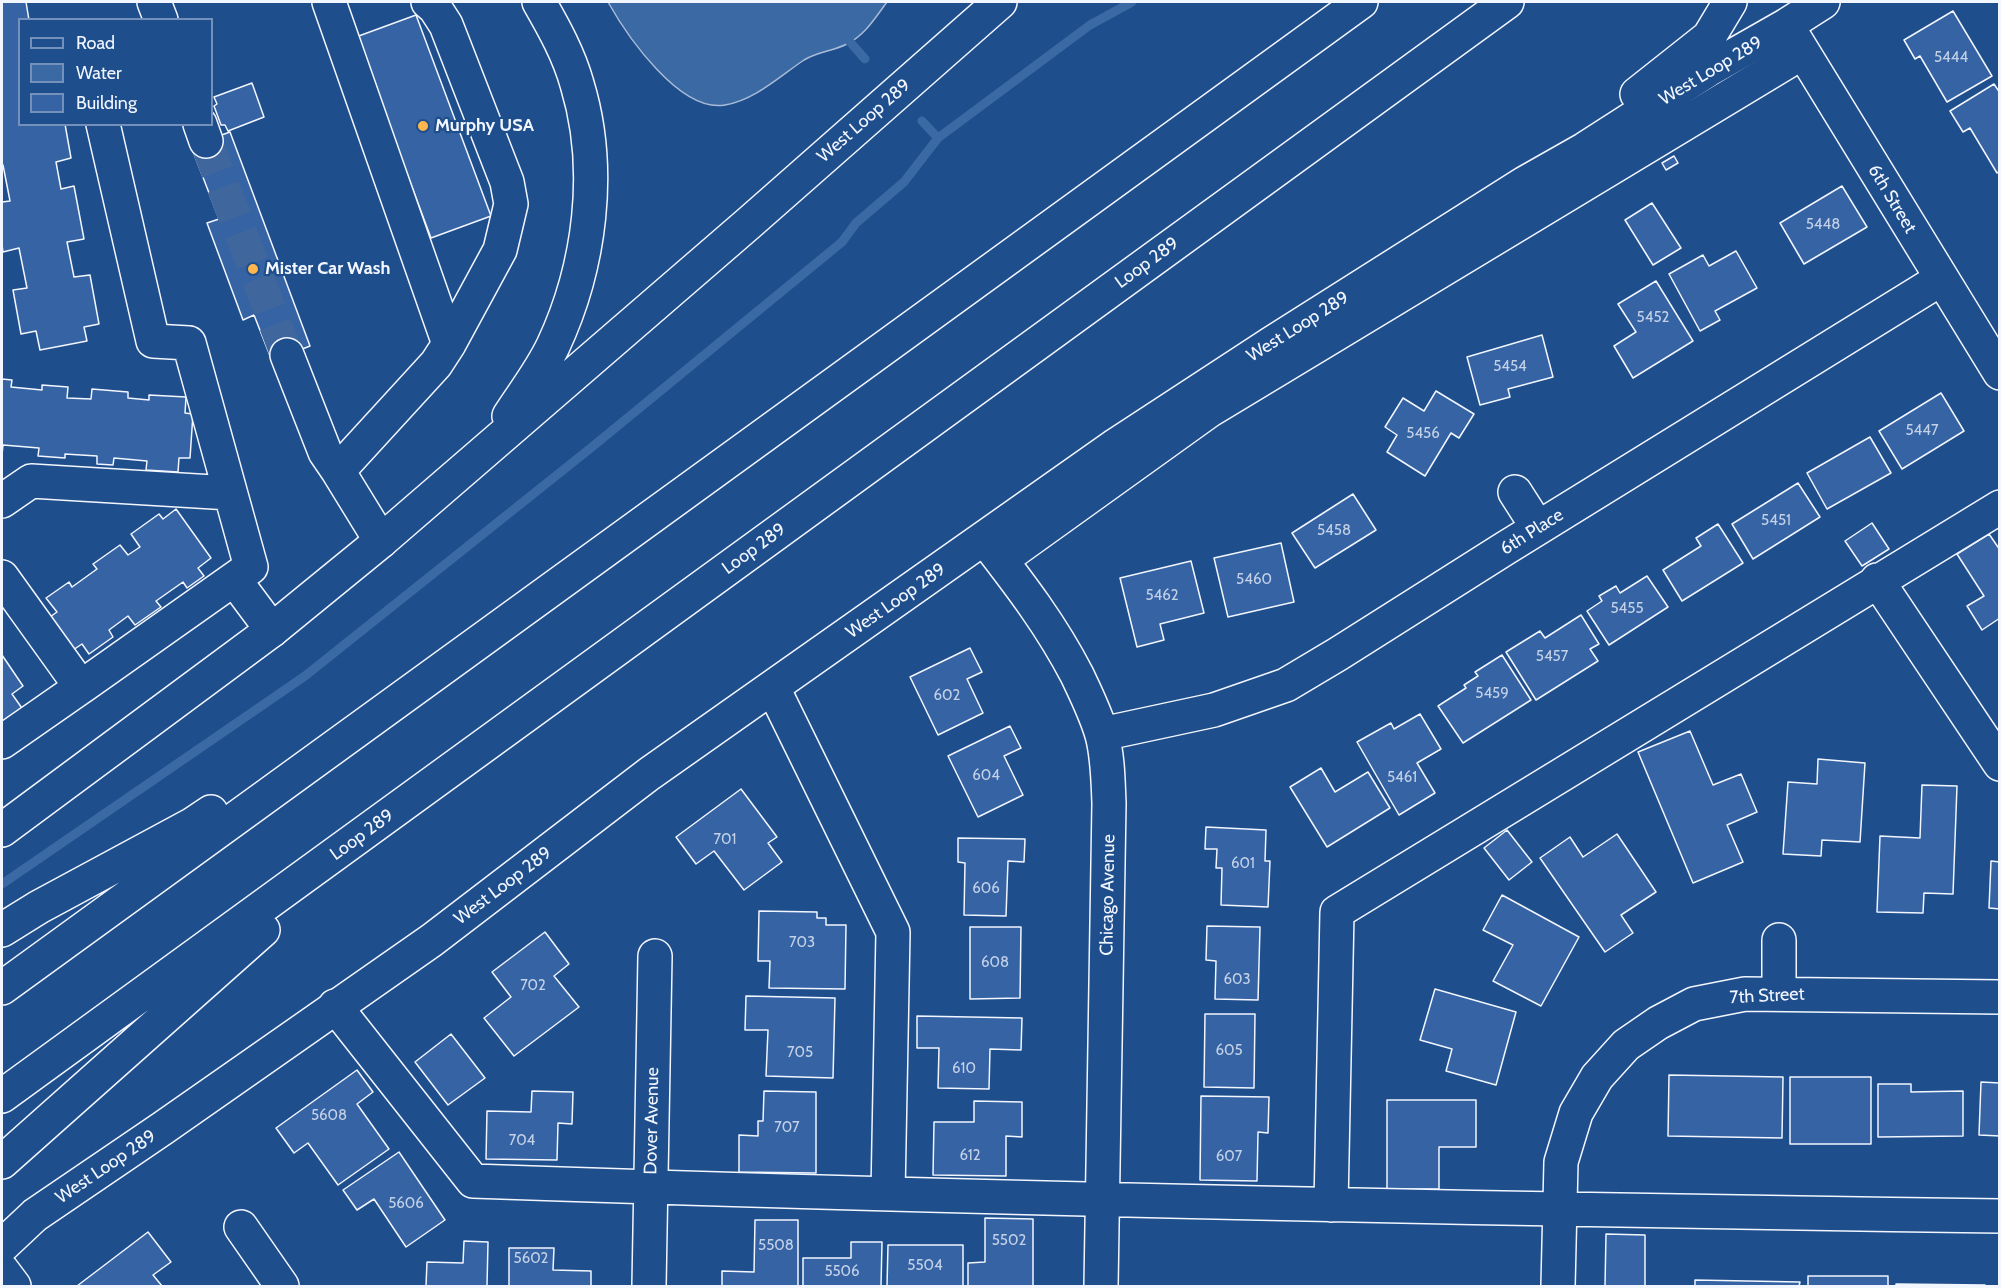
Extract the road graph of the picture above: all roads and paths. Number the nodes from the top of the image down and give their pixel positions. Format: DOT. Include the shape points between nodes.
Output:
graph roads {
  1 [pos="154,2"];
  2 [pos="329,2"];
  3 [pos="428,2"];
  4 [pos="539,2"];
  5 [pos="1000,2"];
  6 [pos="1361,2"];
  7 [pos="1507,2"];
  8 [pos="1730,2"];
  9 [pos="1823,2"];
  10 [pos="160,18"];
  11 [pos="1786,25"];
  12 [pos="1803,52"];
  13 [pos="103,126"];
  14 [pos="1525,183"];
  15 [pos="1941,279"];
  16 [pos="449,344"];
  17 [pos="286,355"];
  18 [pos="2000,373"];
  19 [pos="486,452"];
  20 [pos="338,471"];
  21 [pos="1515,492"];
  22 [pos="230,493"];
  23 [pos="2,501"];
  24 [pos="2000,507"];
  25 [pos="1538,528"];
  26 [pos="381,541"];
  27 [pos="992,549"];
  28 [pos="2,577"];
  29 [pos="234,579"];
  30 [pos="1877,580"];
  31 [pos="499,625"];
  32 [pos="272,630"];
  33 [pos="81,687"];
  34 [pos="773,688"];
  35 [pos="1102,734"];
  36 [pos="2,742"];
  37 [pos="2000,764"];
  38 [pos="406,803"];
  39 [pos="2,830"];
  40 [pos="2,930"];
  41 [pos="1779,940"];
  42 [pos="655,956"];
  43 [pos="2,988"];
  44 [pos="1779,993"];
  45 [pos="2000,997"];
  46 [pos="335,1006"];
  47 [pos="2,1096"];
  48 [pos="2,1162"];
  49 [pos="651,1187"];
  50 [pos="888,1194"];
  51 [pos="1102,1200"];
  52 [pos="1331,1205"];
  53 [pos="1559,1210"];
  54 [pos="2000,1216"];
  55 [pos="241,1227"];
  56 [pos="2,1246"];
  57 [pos="2,1270"];
  58 [pos="14,1287"];
  59 [pos="282,1287"];
  60 [pos="649,1287"];
  61 [pos="1101,1287"];
  62 [pos="1558,1287"];
  1 -- 10 [label="main road"];
  2 -- 16 [label="main road"];
  3 -- 16 [label="main road" via="446,25 507,182 511,204 500,250"];
  4 -- 19 [label="main road" via="573,73 585,116 591,172 586,239 578,279 552,347"];
  5 -- 19 [label="main road, West Loop 289"];
  6 -- 31 [label="main road"];
  7 -- 38 [label="main road, Loop 289"];
  8 -- 14 [label="main road" via="1709,37"];
  9 -- 11 [label="main road, West Loop 289"];
  11 -- 12 [label="main road, 6th Street"];
  11 -- 14 [label="main road, West Loop 289"];
  12 -- 15 [label="main road, 6th Street"];
  12 -- 27 [label="main road" via="1210,410"];
  13 -- 22 [label="main road" via="153,341 189,343"];
  14 -- 27 [label="main road, West Loop 289" via="1116,445"];
  15 -- 18 [label="main road, 6th Street"];
  15 -- 25 [label="main road, 6th Place"];
  16 -- 20 [label="main road" via="436,364"];
  17 -- 20 [label="main road" via="325,452"];
  19 -- 26 [label="main road, West Loop 289"];
  20 -- 26 [label="main road"];
  21 -- 25 [label="main road"];
  22 -- 23 [label="main road" via="31,481"];
  22 -- 29 [label="main road" via="251,567"];
  24 -- 30 [label="main road"];
  25 -- 35 [label="main road, 6th Place" via="1286,685 1214,710"];
  26 -- 32 [label="main road, West Loop 289"];
  27 -- 34 [label="main road, West Loop 289"];
  27 -- 35 [label="main road, Chicago Avenue" via="1060,644"];
  28 -- 33 [label="main road"];
  29 -- 32 [label="main road"];
  29 -- 33 [label="main road"];
  30 -- 37 [label="main road"];
  30 -- 52 [label="main road" via="1337,912"];
  31 -- 40 [label="main road" via="193,824"];
  31 -- 43 [label="main road"];
  32 -- 39 [label="main road, West Loop 289"];
  33 -- 36 [label="main road"];
  34 -- 46 [label="main road, West Loop 289" via="649,774 432,940"];
  34 -- 50 [label="main road" via="893,933"];
  35 -- 51 [label="main road, Chicago Avenue" via="1109,803"];
  38 -- 47 [label="main road, Loop 289"];
  38 -- 48 [label="main road"];
  41 -- 44 [label="main road"];
  42 -- 49 [label="main road, Dover Avenue"];
  44 -- 45 [label="main road, 7th Street"];
  44 -- 53 [label="main road, 7th Street" via="1745,994 1694,1004 1626,1046 1598,1077 1576,1113 1562,1162"];
  46 -- 49 [label="main road" via="473,1181"];
  46 -- 56 [label="main road, West Loop 289" via="35,1215"];
  49 -- 50 [label="main road"];
  49 -- 60 [label="main road, Dover Avenue"];
  50 -- 51 [label="main road"];
  51 -- 52 [label="main road"];
  51 -- 61 [label="main road, Chicago Avenue"];
  52 -- 53 [label="main road"];
  53 -- 54 [label="main road"];
  53 -- 62 [label="main road, 7th Street"];
  55 -- 59 [label="main road"];
  57 -- 58 [label="main road"];
}
